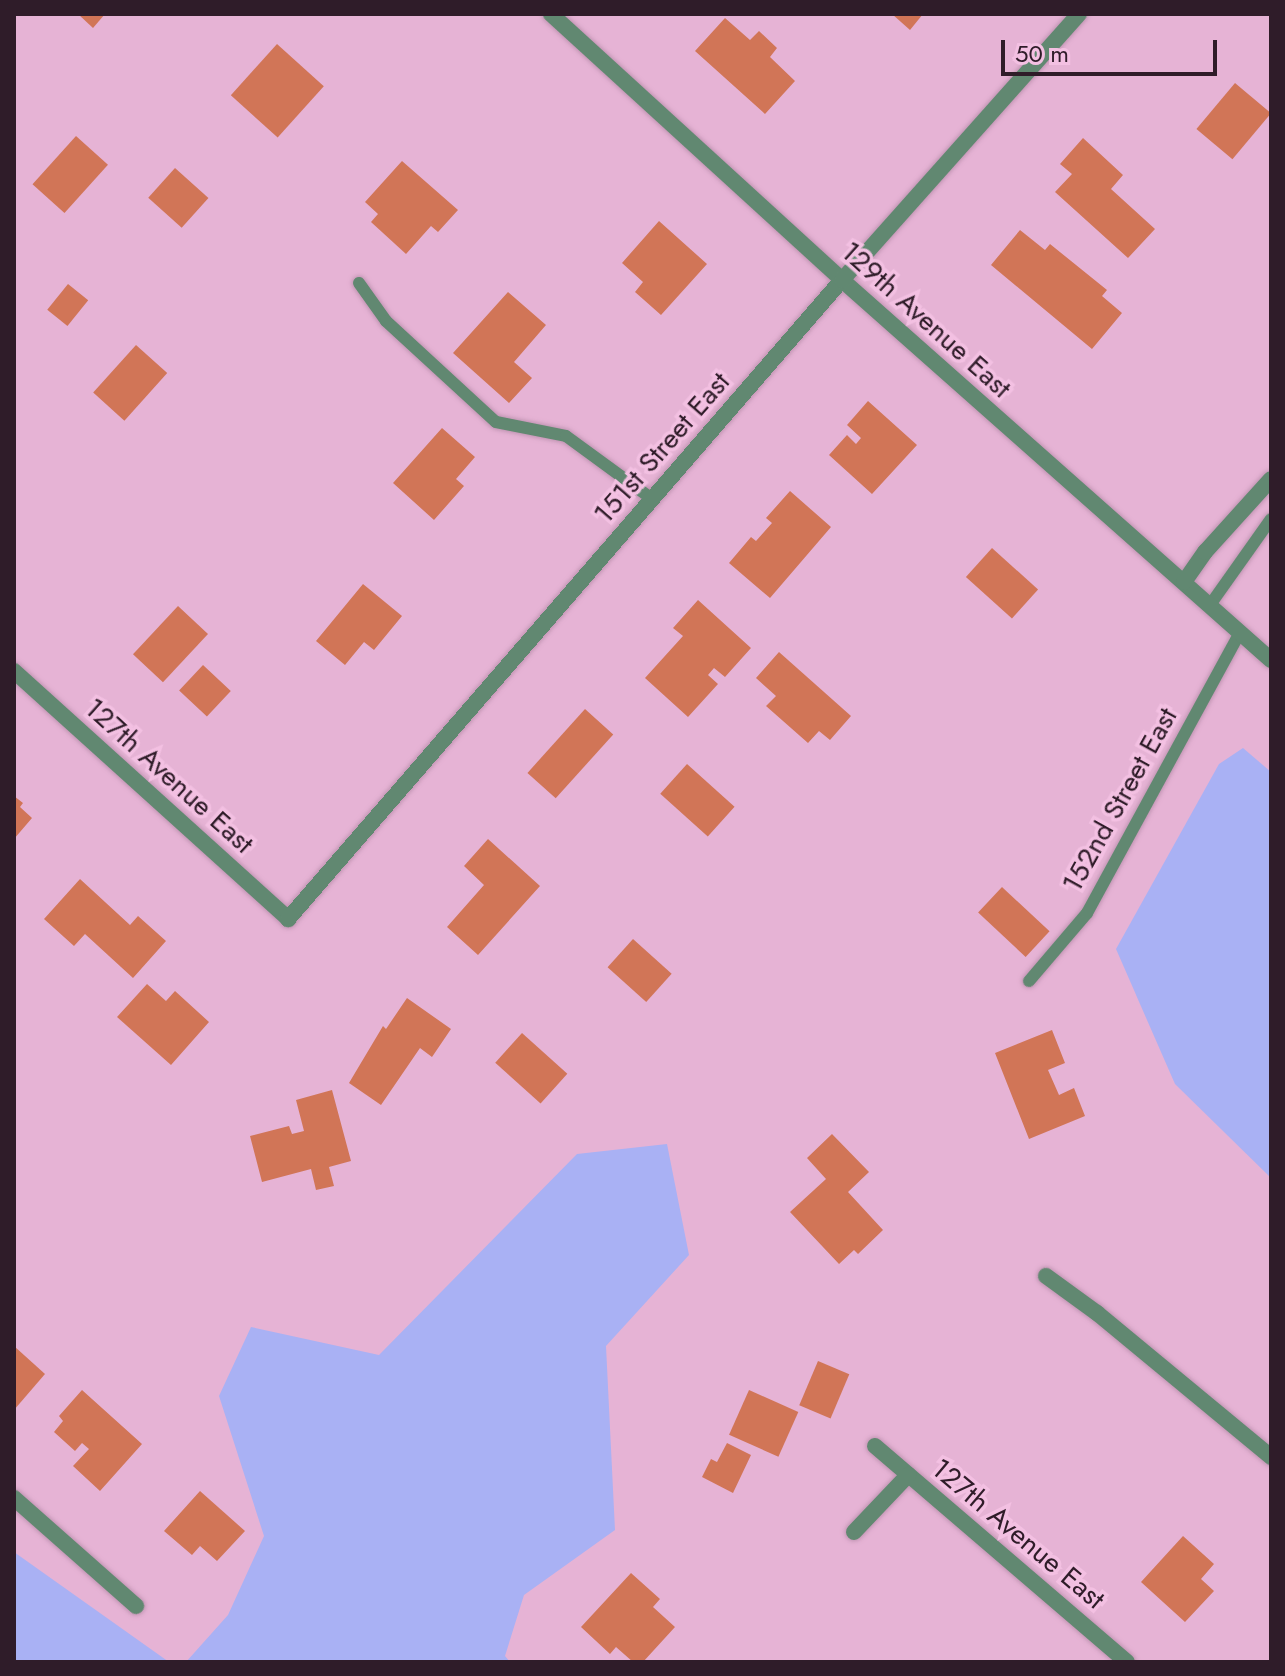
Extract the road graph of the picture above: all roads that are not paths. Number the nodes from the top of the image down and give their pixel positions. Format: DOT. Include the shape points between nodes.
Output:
graph roads {
  1 [pos="551,14"];
  2 [pos="1079,14"];
  3 [pos="842,280"];
  4 [pos="359,283"];
  5 [pos="1271,479"];
  6 [pos="652,499"];
  7 [pos="1271,519"];
  8 [pos="1184,582"];
  9 [pos="1210,605"];
  10 [pos="1240,632"];
  11 [pos="1271,660"];
  12 [pos="14,671"];
  13 [pos="288,919"];
  14 [pos="1029,981"];
  15 [pos="1046,1276"];
  16 [pos="875,1446"];
  17 [pos="1271,1457"];
  18 [pos="908,1475"];
  19 [pos="14,1498"];
  20 [pos="854,1532"];
  21 [pos="136,1606"];
  22 [pos="1127,1662"];
  1 -- 3 [label="street, 129th Avenue East"];
  2 -- 3 [label="street, 151st Street East"];
  3 -- 6 [label="street, 151st Street East"];
  3 -- 8 [label="street, 129th Avenue East"];
  4 -- 6 [label="lane" via="386,321 496,422 566,436"];
  5 -- 8 [label="street"];
  6 -- 13 [label="street, 151st Street East"];
  7 -- 9 [label="lane"];
  8 -- 9 [label="street, 129th Avenue East"];
  9 -- 10 [label="street, 129th Avenue East"];
  10 -- 11 [label="street, 129th Avenue East"];
  10 -- 14 [label="lane, 152nd Street East" via="1087,913"];
  12 -- 13 [label="street, 127th Avenue East"];
  15 -- 17 [label="street"];
  16 -- 18 [label="street, 127th Avenue East"];
  18 -- 20 [label="street"];
  18 -- 22 [label="street, 127th Avenue East"];
  19 -- 21 [label="street"];
}
